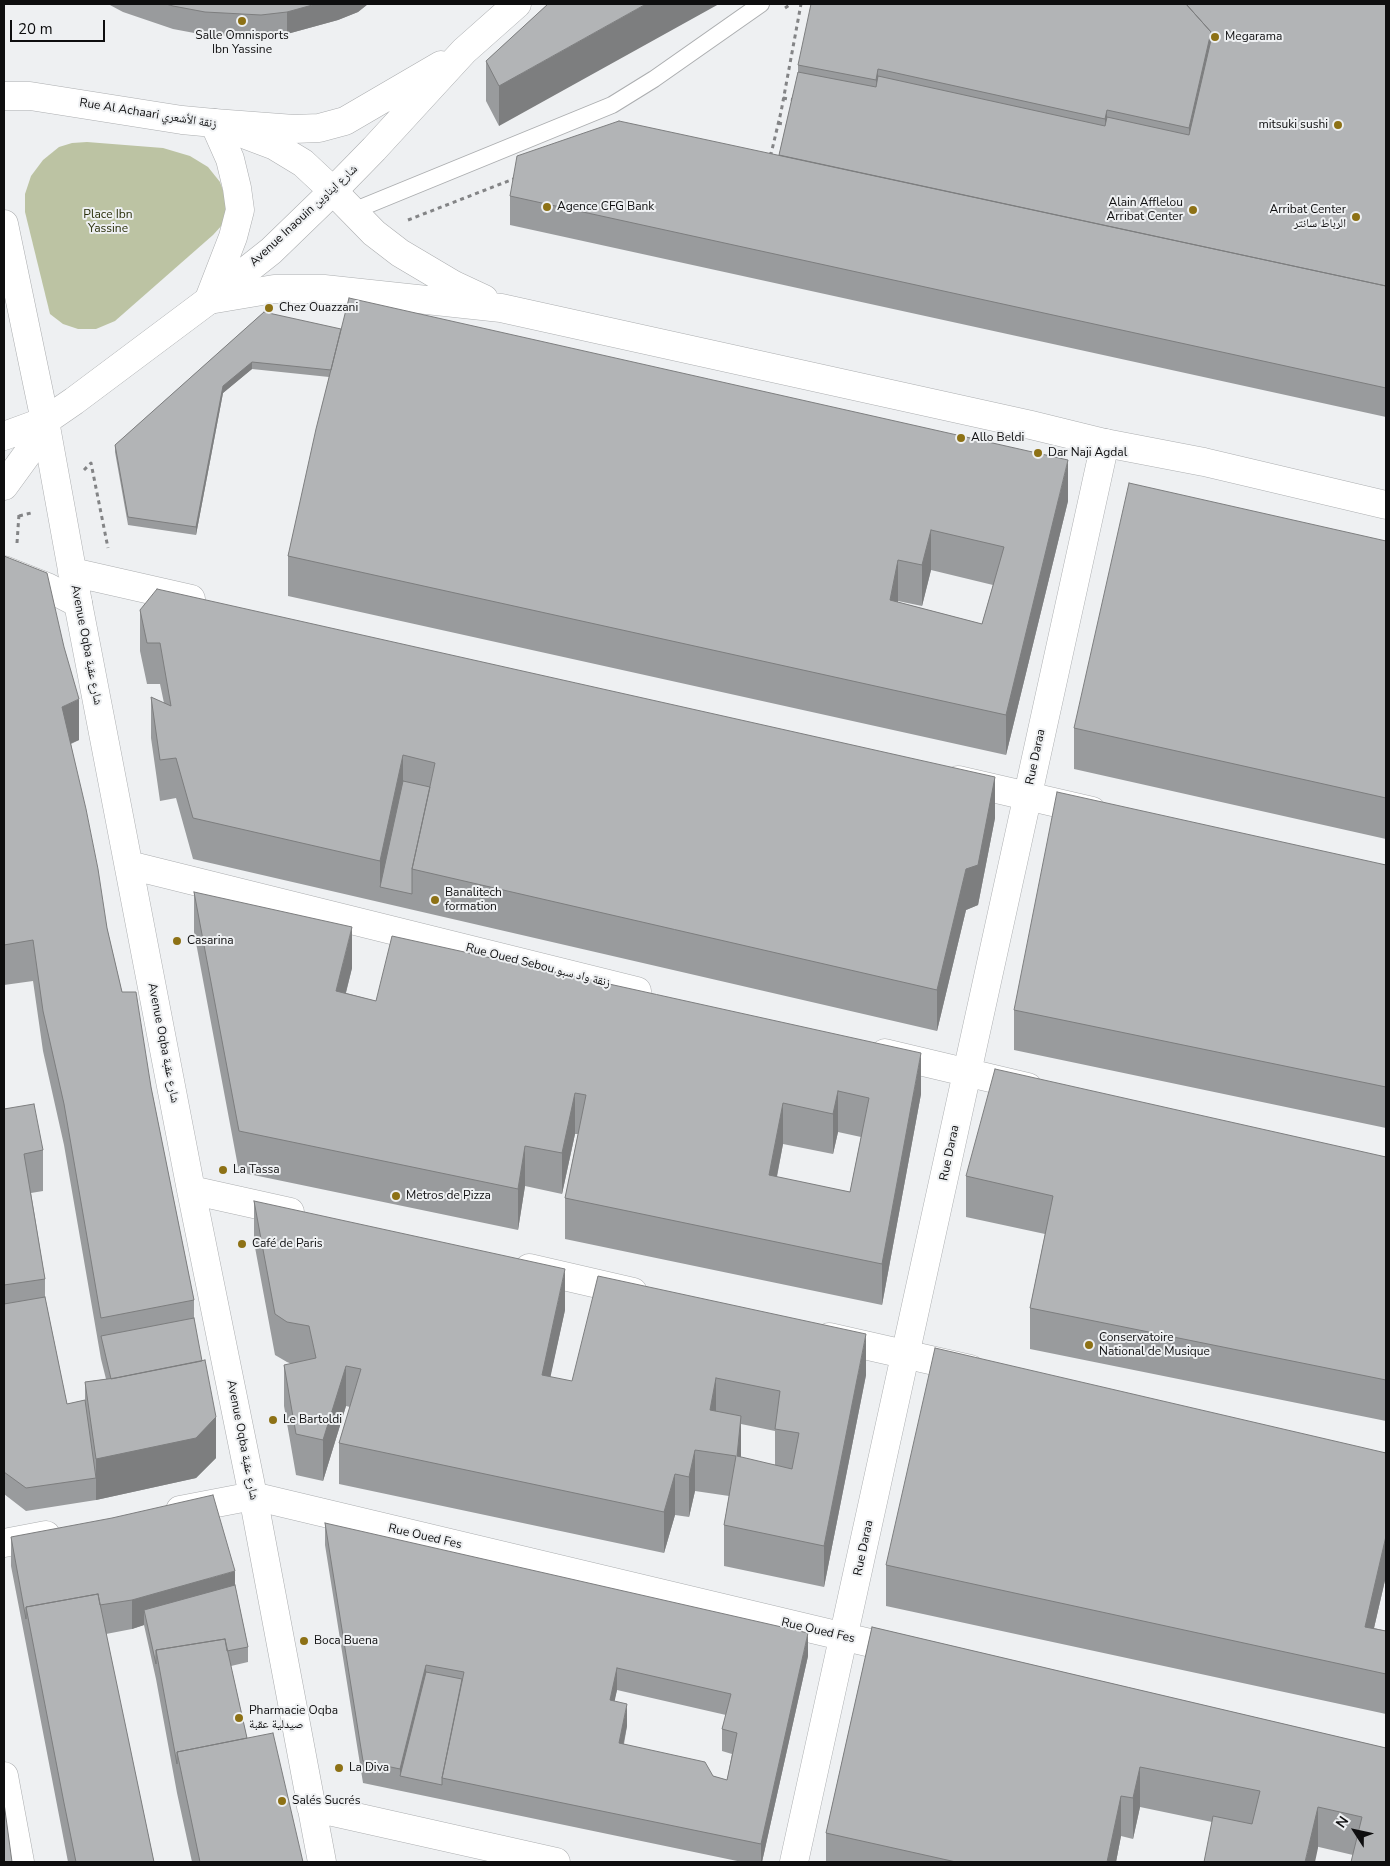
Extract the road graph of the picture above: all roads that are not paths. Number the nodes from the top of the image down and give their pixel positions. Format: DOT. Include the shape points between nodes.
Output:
graph roads {
  1 [pos="517,4"];
  2 [pos="761,4"];
  3 [pos="464,51"];
  4 [pos="4,96"];
  5 [pos="214,123"];
  6 [pos="333,191"];
  7 [pos="353,211"];
  8 [pos="4,224"];
  9 [pos="209,300"];
  10 [pos="501,308"];
  11 [pos="45,421"];
  12 [pos="4,436"];
  13 [pos="1105,443"];
  14 [pos="6,484"];
  15 [pos="1386,505"];
  16 [pos="9,572"];
  17 [pos="72,572"];
  18 [pos="78,603"];
  19 [pos="217,605"];
  20 [pos="931,774"];
  21 [pos="1027,796"];
  22 [pos="1115,816"];
  23 [pos="129,865"];
  24 [pos="659,996"];
  25 [pos="861,1047"];
  26 [pos="967,1073"];
  27 [pos="1055,1092"];
  28 [pos="191,1190"];
  29 [pos="317,1219"];
  30 [pos="510,1263"];
  31 [pos="655,1297"];
  32 [pos="809,1333"];
  33 [pos="906,1355"];
  34 [pos="992,1374"];
  35 [pos="253,1496"];
  36 [pos="157,1514"];
  37 [pos="71,1530"];
  38 [pos="4,1543"];
  39 [pos="844,1637"];
  40 [pos="932,1656"];
  41 [pos="4,1776"];
  42 [pos="311,1807"];
  43 [pos="20,1862"];
  44 [pos="322,1862"];
  45 [pos="556,1862"];
  46 [pos="794,1862"];
  1 -- 3 [label="street, Avenue Inaouin شارع ايناوين"];
  2 -- 7 [label="lane" via="612,105"];
  3 -- 5 [label="street" via="346,121 319,128 294,129"];
  3 -- 6 [label="street, Avenue Inaouin شارع ايناوين"];
  4 -- 5 [label="street, Rue Al Achaari زنقة الأشعري" via="30,96"];
  5 -- 6 [label="street, Rue Al Achaari زنقة الأشعري" via="275,146 303,164"];
  5 -- 9 [label="street" via="230,159 240,210"];
  6 -- 7 [label="street, Rue Al Achaari زنقة الأشعري"];
  6 -- 9 [label="street, Avenue Inaouin شارع ايناوين" via="271,250"];
  7 -- 10 [label="street, Rue Al Achaari زنقة الأشعري" via="400,253"];
  8 -- 11 [label="street, Avenue Oqba شارع عقبة"];
  9 -- 10 [label="street" via="274,289 324,289"];
  9 -- 11 [label="street, Avenue Inaouin شارع ايناوين"];
  10 -- 13 [label="street"];
  11 -- 12 [label="street"];
  11 -- 14 [label="street" via="28,454"];
  11 -- 17 [label="street, Avenue Oqba شارع عقبة"];
  13 -- 15 [label="street" via="1204,462"];
  13 -- 21 [label="street, Rue Daraa"];
  16 -- 18 [label="street"];
  17 -- 18 [label="street, Avenue Oqba شارع عقبة"];
  17 -- 19 [label="street"];
  18 -- 23 [label="street, Avenue Oqba شارع عقبة"];
  20 -- 21 [label="street"];
  21 -- 22 [label="street"];
  21 -- 26 [label="street, Rue Daraa"];
  23 -- 24 [label="street, Rue Oued Sebou زنقة واد سبو"];
  23 -- 28 [label="street, Avenue Oqba شارع عقبة"];
  25 -- 26 [label="street"];
  26 -- 27 [label="street"];
  26 -- 33 [label="street, Rue Daraa"];
  28 -- 29 [label="street"];
  28 -- 35 [label="street, Avenue Oqba شارع عقبة"];
  30 -- 31 [label="street"];
  32 -- 33 [label="street"];
  33 -- 34 [label="street"];
  33 -- 39 [label="street, Rue Daraa"];
  35 -- 36 [label="street"];
  35 -- 39 [label="street, Rue Oued Fes"];
  35 -- 42 [label="street, Avenue Oqba شارع عقبة"];
  37 -- 38 [label="street"];
  39 -- 40 [label="street, Rue Oued Fes"];
  39 -- 46 [label="street, Rue Daraa"];
  41 -- 43 [label="street"];
  42 -- 44 [label="street, Avenue Oqba شارع عقبة"];
  42 -- 45 [label="street"];
}
